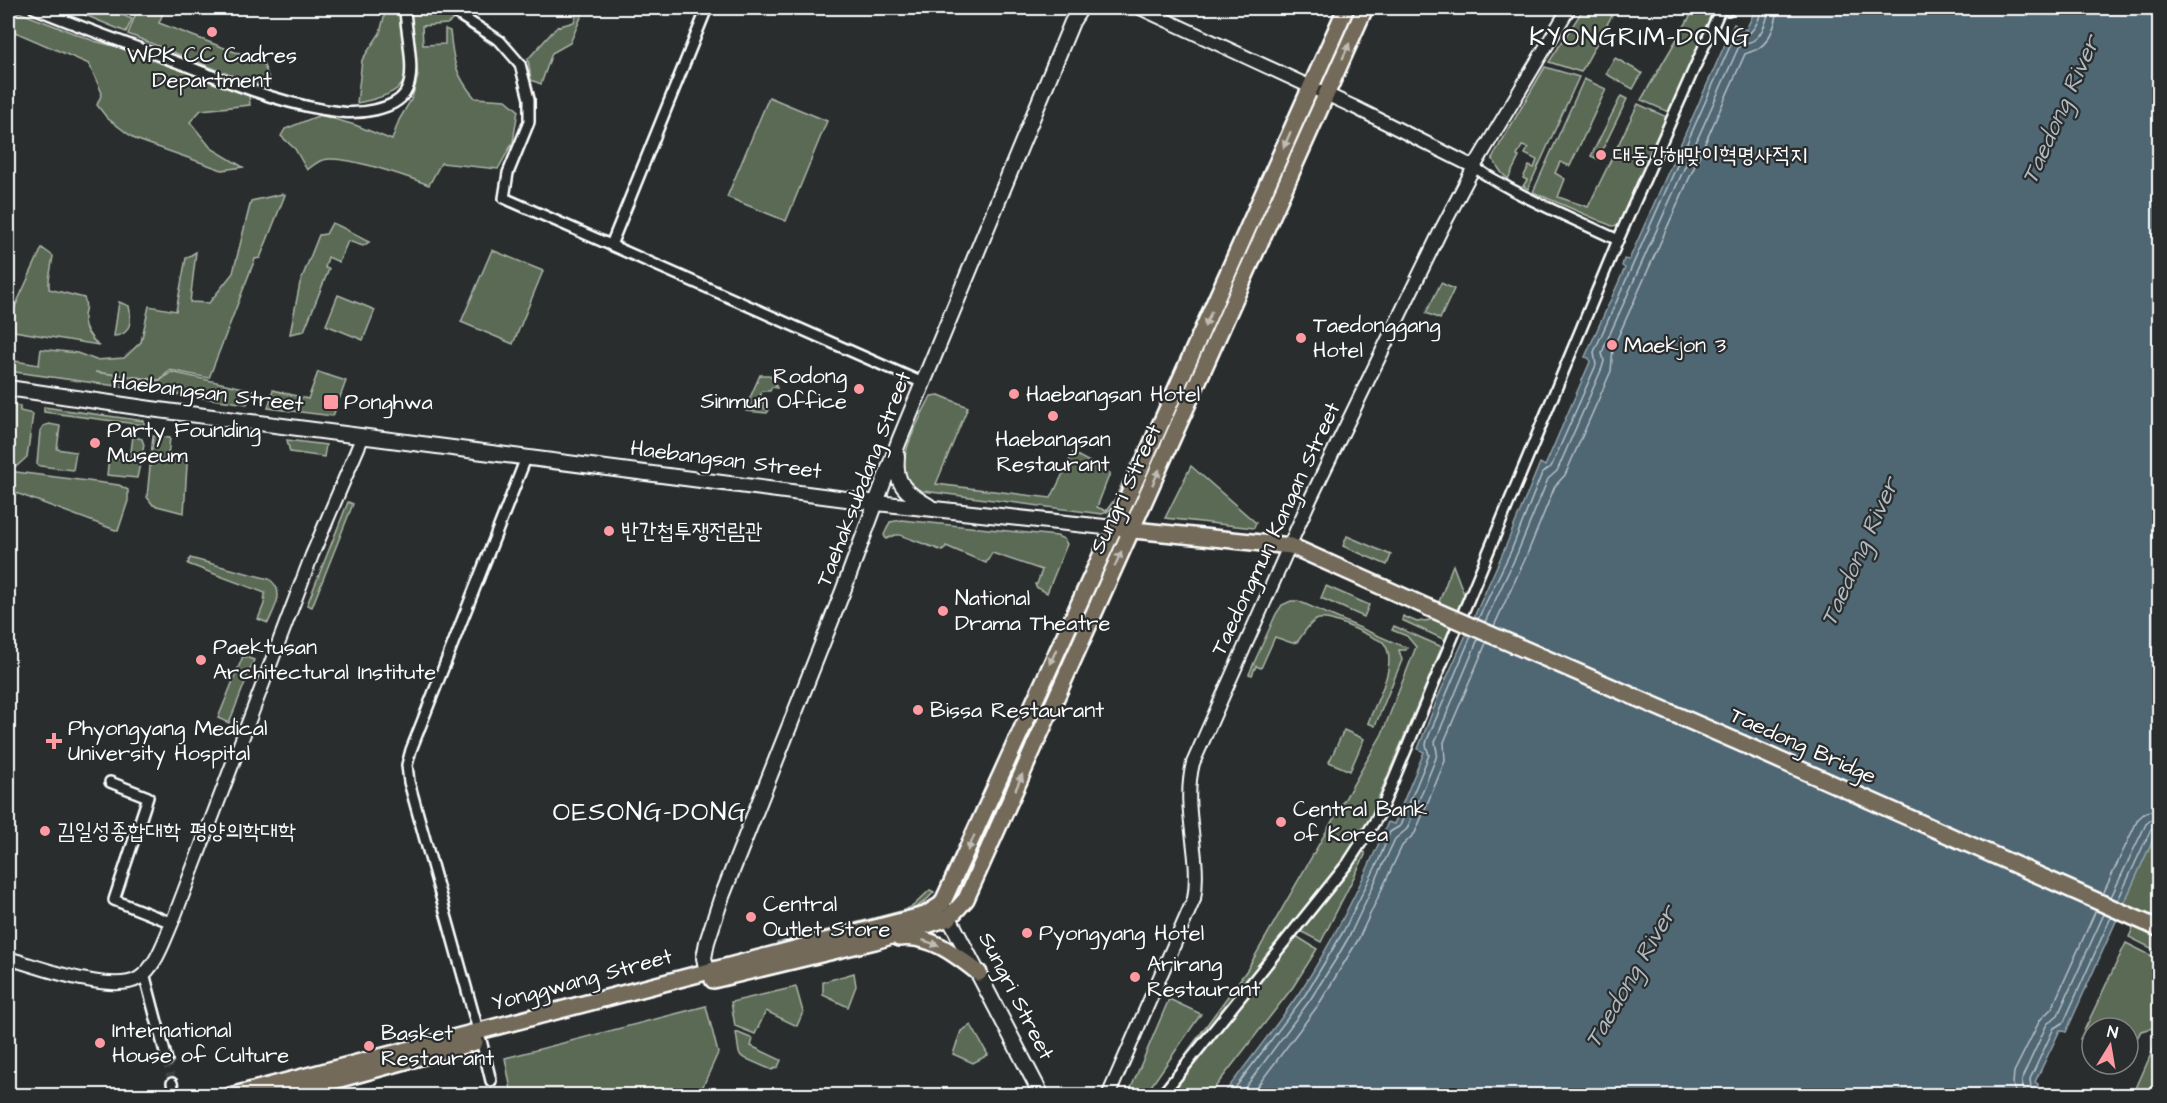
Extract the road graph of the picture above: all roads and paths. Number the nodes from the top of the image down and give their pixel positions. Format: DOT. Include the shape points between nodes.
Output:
graph roads {
  1 [pos="34,8"];
  2 [pos="405,8"];
  3 [pos="448,8"];
  4 [pos="707,8"];
  5 [pos="1081,8"];
  6 [pos="1140,8"];
  7 [pos="1346,8"];
  8 [pos="1365,8"];
  9 [pos="1569,8"];
  10 [pos="1722,8"];
  11 [pos="1730,8"];
  12 [pos="1311,87"];
  13 [pos="1327,94"];
  14 [pos="1474,167"];
  15 [pos="1618,240"];
  16 [pos="611,245"];
  17 [pos="923,383"];
  18 [pos="8,388"];
  19 [pos="363,436"];
  20 [pos="899,441"];
  21 [pos="526,458"];
  22 [pos="877,503"];
  23 [pos="933,508"];
  24 [pos="1114,528"];
  25 [pos="1131,530"];
  26 [pos="1291,546"];
  27 [pos="1428,607"];
  28 [pos="110,782"];
  29 [pos="942,904"];
  30 [pos="949,918"];
  31 [pos="172,923"];
  32 [pos="2160,929"];
  33 [pos="875,941"];
  34 [pos="8,958"];
  35 [pos="707,971"];
  36 [pos="144,973"];
  37 [pos="979,973"];
  38 [pos="480,1035"];
  39 [pos="167,1060"];
  40 [pos="491,1082"];
  41 [pos="172,1083"];
  42 [pos="175,1095"];
  43 [pos="230,1095"];
  44 [pos="278,1095"];
  45 [pos="1042,1095"];
  46 [pos="1108,1095"];
  47 [pos="1161,1095"];
  1 -- 2 [label="street" via="244,87 342,112 388,105 406,93 411,77"];
  3 -- 16 [label="street" via="500,41 520,64 529,99 529,122 508,172 504,198"];
  4 -- 16 [label="street"];
  5 -- 17 [label="main road, Taehaksubdang Street"];
  6 -- 12 [label="street"];
  7 -- 12 [label="main road, Sungri Street"];
  13 -- 8 [label="main road, Sungri Street, one-way"];
  9 -- 14 [label="street, Taedongmun Kangan Street"];
  10 -- 11 [label="street"];
  10 -- 15 [label="street"];
  12 -- 13 [label="street"];
  12 -- 24 [label="main road, Sungri Street, one-way"];
  13 -- 14 [label="street"];
  25 -- 13 [label="main road, Sungri Street, one-way"];
  14 -- 15 [label="street" via="1493,180"];
  14 -- 26 [label="street, Taedongmun Kangan Street"];
  15 -- 47 [label="street" via="1379,815 1347,863"];
  16 -- 17 [label="street"];
  17 -- 20 [label="main road, Taehaksubdang Street"];
  18 -- 19 [label="main road, Haebangsan Street"];
  19 -- 21 [label="main road, Haebangsan Street"];
  19 -- 31 [label="street" via="312,555"];
  20 -- 22 [label="main road, Taehaksubdang Street"];
  20 -- 23 [label="main road" via="898,480 910,495"];
  21 -- 22 [label="main road, Haebangsan Street"];
  21 -- 38 [label="street" via="406,765"];
  22 -- 23 [label="main road, Haebangsan Street"];
  22 -- 35 [label="main road, Taehaksubdang Street" via="721,899 704,952"];
  23 -- 24 [label="main road, Haebangsan Street"];
  24 -- 25 [label="main road, Haebangsan Street"];
  24 -- 29 [label="main road, Sungri Street, one-way"];
  25 -- 26 [label="main road, Haebangsan Street"];
  30 -- 25 [label="main road, Sungri Street, one-way" via="966,899 976,878"];
  26 -- 27 [label="main road, Haebangsan Street"];
  26 -- 46 [label="street, Taedongmun Kangan Street" via="1193,763 1188,799 1196,880 1194,899"];
  27 -- 32 [label="main road, Taedong Bridge, bridge"];
  28 -- 31 [label="street" via="148,797 114,900"];
  29 -- 30 [label="main road, Sungri Street"];
  29 -- 35 [label="main road, Yonggwang Street" via="925,915"];
  30 -- 33 [label="main road, Yonggwang Street"];
  30 -- 37 [label="main road, Sungri Street"];
  31 -- 36 [label="street"];
  33 -- 37 [label="main road, one-way" via="904,937 934,942"];
  33 -- 38 [label="main road, Yonggwang Street"];
  34 -- 36 [label="street" via="79,979 123,983"];
  35 -- 38 [label="main road, Yonggwang Street"];
  36 -- 39 [label="street"];
  37 -- 45 [label="main road, Sungri Street"];
  38 -- 40 [label="street"];
  38 -- 43 [label="main road, Yonggwang Street"];
  38 -- 44 [label="main road, Yonggwang Street"];
  41 -- 42 [label="street"];
}
